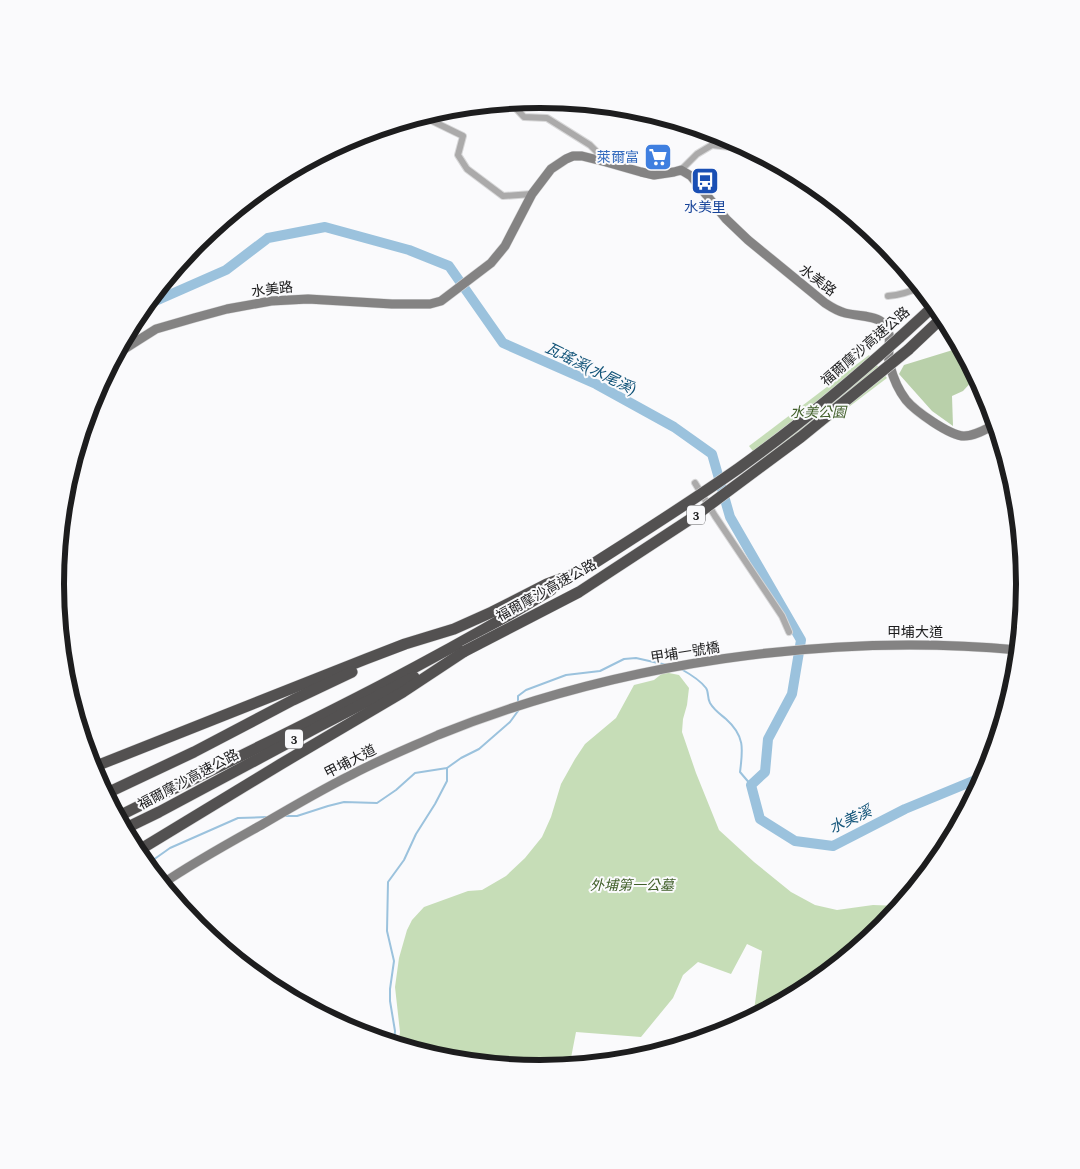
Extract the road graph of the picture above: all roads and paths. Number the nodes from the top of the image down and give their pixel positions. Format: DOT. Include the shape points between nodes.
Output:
graph roads {
  1 [pos="516,109"];
  2 [pos="431,121"];
  3 [pos="714,142"];
  4 [pos="712,145"];
  5 [pos="726,147"];
  6 [pos="606,162"];
  7 [pos="681,170"];
  8 [pos="532,194"];
  9 [pos="914,290"];
  10 [pos="888,296"];
  11 [pos="929,310"];
  12 [pos="937,322"];
  13 [pos="128,347"];
  14 [pos="989,427"];
  15 [pos="695,483"];
  16 [pos="582,571"];
  17 [pos="790,632"];
  18 [pos="405,644"];
  19 [pos="812,649"];
  20 [pos="1012,650"];
  21 [pos="465,651"];
  22 [pos="564,693"];
  23 [pos="99,765"];
  24 [pos="111,791"];
  25 [pos="123,814"];
  26 [pos="130,826"];
  27 [pos="174,830"];
  28 [pos="143,848"];
  29 [pos="145,851"];
  30 [pos="167,881"];
  1 -- 6 [label="street" via="524,117 547,118 556,123 590,145"];
  2 -- 8 [label="street" via="463,136 458,155 467,169 503,196"];
  3 -- 4 [label="street"];
  4 -- 5 [label="street"];
  4 -- 7 [label="street"];
  6 -- 7 [label="street" via="654,175"];
  6 -- 8 [label="street" via="582,156 566,159 551,170"];
  7 -- 14 [label="street, 水美路" via="691,176 748,240 824,303 836,310 882,322 890,339 889,364 899,389 914,408 956,435 964,436"];
  8 -- 13 [label="street, 水美路" via="505,246 491,263 441,301 430,304 308,299 271,301 227,309 156,330"];
  9 -- 10 [label="street"];
  11 -- 16 [label="highway, 福爾摩沙高速公路 / 3, bridge" via="861,372 788,431 687,504"];
  12 -- 21 [label="highway, 福爾摩沙高速公路 / 3, bridge" via="801,437 692,518 579,592"];
  15 -- 17 [label="street"];
  16 -- 18 [label="highway" via="547,584 454,629"];
  16 -- 25 [label="highway, 福爾摩沙高速公路 / 3" via="430,659"];
  18 -- 23 [label="highway"];
  18 -- 24 [label="highway"];
  19 -- 20 [label="street, 甲埔大道" via="912,645"];
  19 -- 22 [label="street, 甲埔一號橋" via="735,657 646,672"];
  21 -- 26 [label="highway, 福爾摩沙高速公路 / 3"];
  21 -- 27 [label="highway"];
  22 -- 30 [label="street, 甲埔大道" via="461,726 412,746 299,803"];
  27 -- 28 [label="highway"];
  27 -- 29 [label="highway"];
}
